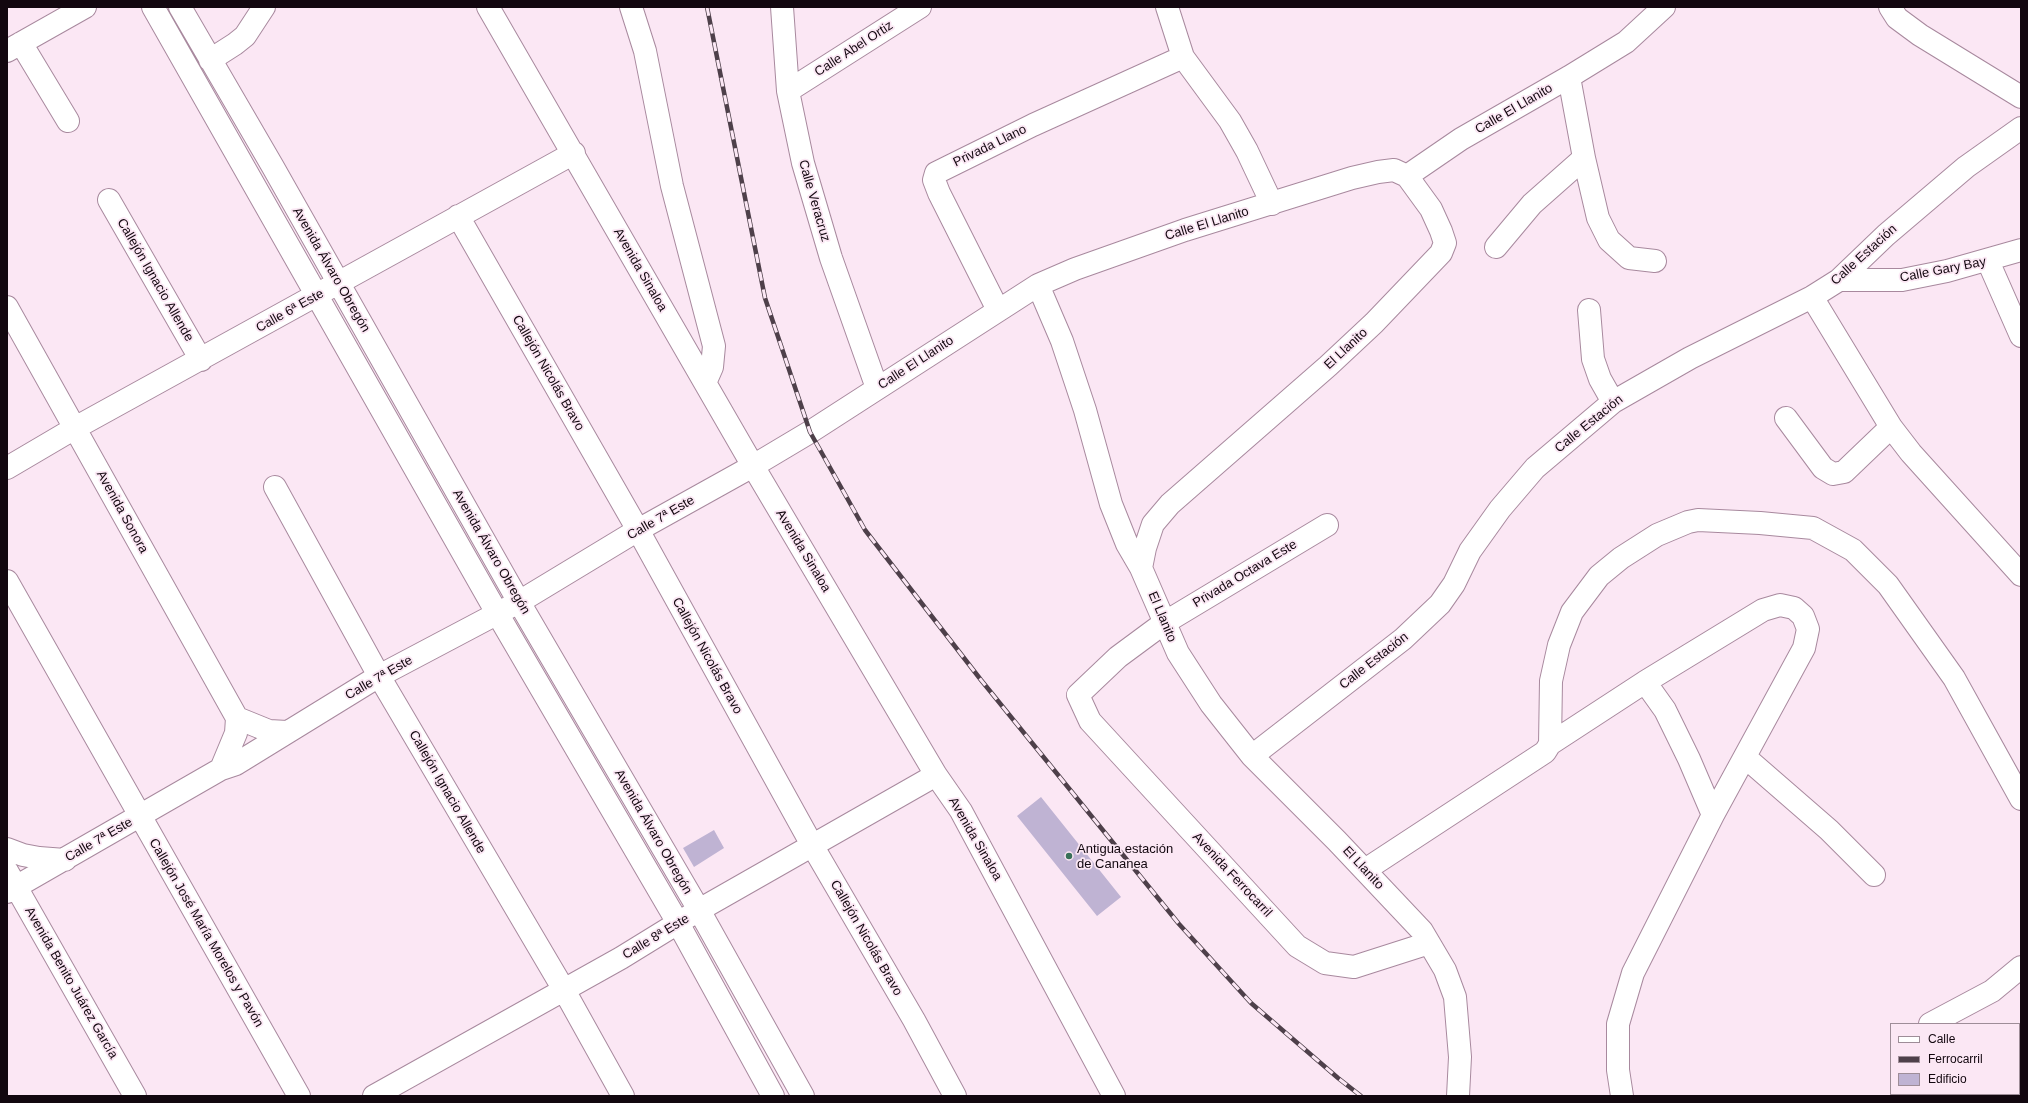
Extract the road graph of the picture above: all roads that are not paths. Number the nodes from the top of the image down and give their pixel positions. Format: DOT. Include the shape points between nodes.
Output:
graph roads {
  1 [pos="85,7"];
  2 [pos="153,7"];
  3 [pos="180,7"];
  4 [pos="264,7"];
  5 [pos="488,7"];
  6 [pos="631,7"];
  7 [pos="782,7"];
  8 [pos="920,7"];
  9 [pos="1167,7"];
  10 [pos="1664,7"];
  11 [pos="1890,7"];
  12 [pos="14,47"];
  13 [pos="1183,57"];
  14 [pos="210,60"];
  15 [pos="1569,78"];
  16 [pos="226,88"];
  17 [pos="788,91"];
  18 [pos="203,96"];
  19 [pos="2021,97"];
  20 [pos="68,121"];
  21 [pos="2021,128"];
  22 [pos="574,154"];
  23 [pos="1584,158"];
  24 [pos="1407,176"];
  25 [pos="109,200"];
  26 [pos="1272,204"];
  27 [pos="458,216"];
  28 [pos="1496,247"];
  29 [pos="2021,250"];
  30 [pos="1655,261"];
  31 [pos="1988,261"];
  32 [pos="1839,280"];
  33 [pos="339,283"];
  34 [pos="1038,285"];
  35 [pos="318,295"];
  36 [pos="1812,297"];
  37 [pos="7,307"];
  38 [pos="998,310"];
  39 [pos="1589,310"];
  40 [pos="2021,336"];
  41 [pos="201,360"];
  42 [pos="705,383"];
  43 [pos="877,388"];
  44 [pos="405,399"];
  45 [pos="1613,402"];
  46 [pos="384,414"];
  47 [pos="1786,418"];
  48 [pos="1891,427"];
  49 [pos="75,428"];
  50 [pos="753,466"];
  51 [pos="7,468"];
  52 [pos="275,487"];
  53 [pos="1327,525"];
  54 [pos="638,530"];
  55 [pos="1141,568"];
  56 [pos="2021,576"];
  57 [pos="7,581"];
  58 [pos="519,602"];
  59 [pos="497,613"];
  60 [pos="1164,623"];
  61 [pos="379,676"];
  62 [pos="1645,682"];
  63 [pos="1078,695"];
  64 [pos="581,708"];
  65 [pos="237,718"];
  66 [pos="558,720"];
  67 [pos="287,732"];
  68 [pos="1550,744"];
  69 [pos="1252,756"];
  70 [pos="1745,757"];
  71 [pos="221,769"];
  72 [pos="936,775"];
  73 [pos="2021,799"];
  74 [pos="1713,815"];
  75 [pos="140,816"];
  76 [pos="812,845"];
  77 [pos="7,849"];
  78 [pos="65,860"];
  79 [pos="1365,870"];
  80 [pos="1874,876"];
  81 [pos="10,883"];
  82 [pos="699,910"];
  83 [pos="678,923"];
  84 [pos="1429,943"];
  85 [pos="2021,967"];
  86 [pos="564,990"];
  87 [pos="1932,1023"];
  88 [pos="135,1096"];
  89 [pos="299,1096"];
  90 [pos="374,1096"];
  91 [pos="623,1096"];
  92 [pos="773,1096"];
  93 [pos="803,1096"];
  94 [pos="955,1096"];
  95 [pos="1114,1096"];
  96 [pos="1458,1096"];
  97 [pos="1622,1096"];
  1 -- 12 [label="street"];
  2 -- 18 [label="street, Avenida Álvaro Obregón"];
  3 -- 14 [label="street, Avenida Álvaro Obregón"];
  4 -- 14 [label="street" via="244,36"];
  5 -- 22 [label="street, Avenida Sinaloa"];
  6 -- 42 [label="street" via="645,51 672,186 714,346 712,367"];
  7 -- 17 [label="street, Calle Veracruz"];
  8 -- 17 [label="street, Calle Abel Ortiz"];
  9 -- 13 [label="street"];
  10 -- 15 [label="street, Calle El Llanito" via="1626,42"];
  11 -- 19 [label="street" via="1897,18 1920,34"];
  12 -- 20 [label="street"];
  13 -- 26 [label="street" via="1230,121 1247,150"];
  13 -- 38 [label="street, Privada Llano" via="1033,125 936,173 934,180 939,193"];
  14 -- 16 [label="street, Avenida Álvaro Obregón"];
  15 -- 23 [label="street"];
  15 -- 24 [label="street, Calle El Llanito" via="1461,139"];
  16 -- 18 [label="street"];
  16 -- 33 [label="street, Avenida Álvaro Obregón"];
  17 -- 43 [label="street, Calle Veracruz" via="803,163 831,258"];
  18 -- 35 [label="street, Avenida Álvaro Obregón"];
  21 -- 32 [label="street, Calle Estación" via="1966,167 1886,235"];
  22 -- 27 [label="street, Calle 6ª Este"];
  22 -- 42 [label="street, Avenida Sinaloa"];
  23 -- 28 [label="street" via="1532,204"];
  23 -- 30 [label="street" via="1598,218 1609,240 1629,258"];
  24 -- 26 [label="street, Calle El Llanito" via="1394,170 1378,172"];
  24 -- 55 [label="street, El Llanito" via="1430,209 1441,231 1446,243 1440,253 1374,323 1170,504 1153,524"];
  25 -- 41 [label="street, Callejón Ignacio Allende"];
  26 -- 34 [label="street, Calle El Llanito" via="1132,248"];
  27 -- 33 [label="street, Calle 6ª Este"];
  27 -- 54 [label="street, Callejón Nicolás Bravo"];
  29 -- 31 [label="street, Calle Gary Bay"];
  31 -- 32 [label="street, Calle Gary Bay" via="1902,280"];
  31 -- 40 [label="street"];
  32 -- 36 [label="street, Calle Estación"];
  33 -- 35 [label="street, Calle 6ª Este"];
  33 -- 44 [label="street, Avenida Álvaro Obregón"];
  34 -- 38 [label="street, Calle El Llanito"];
  34 -- 55 [label="street" via="1062,341 1085,410 1111,504"];
  35 -- 41 [label="street, Calle 6ª Este"];
  35 -- 46 [label="street, Avenida Álvaro Obregón"];
  36 -- 45 [label="street, Calle Estación" via="1690,358"];
  36 -- 48 [label="street"];
  37 -- 49 [label="street, Avenida Sonora"];
  38 -- 43 [label="street, Calle El Llanito"];
  39 -- 45 [label="street" via="1593,359 1600,379"];
  41 -- 49 [label="street, Calle 6ª Este"];
  42 -- 50 [label="street, Avenida Sinaloa"];
  43 -- 50 [label="street, Calle El Llanito"];
  44 -- 46 [label="street"];
  44 -- 58 [label="street, Avenida Álvaro Obregón"];
  45 -- 69 [label="street, Calle Estación" via="1535,468 1500,509 1470,551 1454,584 1440,604 1403,639"];
  46 -- 59 [label="street, Avenida Álvaro Obregón"];
  47 -- 48 [label="street" via="1823,468 1832,474 1844,472"];
  48 -- 56 [label="street" via="1911,453"];
  49 -- 51 [label="street, Calle 6ª Este"];
  49 -- 65 [label="street, Avenida Sonora"];
  50 -- 54 [label="street, Calle 7ª Este"];
  50 -- 72 [label="street, Avenida Sinaloa"];
  52 -- 61 [label="street, Callejón Ignacio Allende"];
  53 -- 60 [label="street, Privada Octava Este"];
  54 -- 58 [label="street, Calle 7ª Este"];
  54 -- 76 [label="street, Callejón Nicolás Bravo"];
  55 -- 60 [label="street, El Llanito"];
  57 -- 75 [label="street, Callejón José María Morelos y Pavón"];
  58 -- 59 [label="street, Calle 7ª Este"];
  58 -- 64 [label="street, Avenida Álvaro Obregón"];
  59 -- 61 [label="street, Calle 7ª Este"];
  59 -- 66 [label="street, Avenida Álvaro Obregón"];
  60 -- 63 [label="street, Privada Octava Este" via="1118,657"];
  60 -- 69 [label="street, El Llanito" via="1178,653 1211,704"];
  61 -- 67 [label="street, Calle 7ª Este"];
  61 -- 86 [label="street, Callejón Ignacio Allende"];
  62 -- 68 [label="street"];
  62 -- 70 [label="street" via="1763,610 1780,605 1794,608 1803,616 1808,629 1804,648"];
  62 -- 74 [label="street" via="1668,716"];
  63 -- 84 [label="street, Avenida Ferrocarril" via="1090,721 1298,946 1325,963 1354,968"];
  64 -- 66 [label="street"];
  64 -- 82 [label="street, Avenida Álvaro Obregón"];
  65 -- 67 [label="street" via="269,731"];
  65 -- 71 [label="street" via="236,733"];
  66 -- 83 [label="street, Avenida Álvaro Obregón"];
  67 -- 71 [label="street, Calle 7ª Este" via="236,764"];
  68 -- 73 [label="street" via="1552,681 1559,645 1572,612 1599,576 1657,535 1688,522 1760,522 1813,528 1853,550 1888,585 1954,678"];
  68 -- 79 [label="street" via="1536,759"];
  69 -- 79 [label="street, El Llanito"];
  70 -- 74 [label="street"];
  70 -- 80 [label="street" via="1829,830"];
  71 -- 75 [label="street, Calle 7ª Este"];
  72 -- 76 [label="street, Calle 8ª Este"];
  72 -- 95 [label="street, Avenida Sinaloa" via="961,811"];
  74 -- 97 [label="street" via="1633,973 1618,1024 1618,1070"];
  75 -- 78 [label="street, Calle 7ª Este"];
  75 -- 89 [label="street, Callejón José María Morelos y Pavón"];
  76 -- 82 [label="street, Calle 8ª Este"];
  76 -- 94 [label="street, Callejón Nicolás Bravo"];
  77 -- 78 [label="street" via="23,855"];
  78 -- 81 [label="street, Calle 7ª Este"];
  79 -- 84 [label="street, El Llanito" via="1422,931"];
  81 -- 88 [label="street, Avenida Benito Juárez García"];
  82 -- 83 [label="street, Calle 8ª Este"];
  82 -- 93 [label="street, Avenida Álvaro Obregón"];
  83 -- 86 [label="street, Calle 8ª Este"];
  83 -- 92 [label="street, Avenida Álvaro Obregón"];
  84 -- 96 [label="street, El Llanito" via="1445,970 1455,997 1460,1057"];
  85 -- 87 [label="street" via="1992,990"];
  86 -- 90 [label="street, Calle 8ª Este"];
  86 -- 91 [label="street, Callejón Ignacio Allende"];
}
